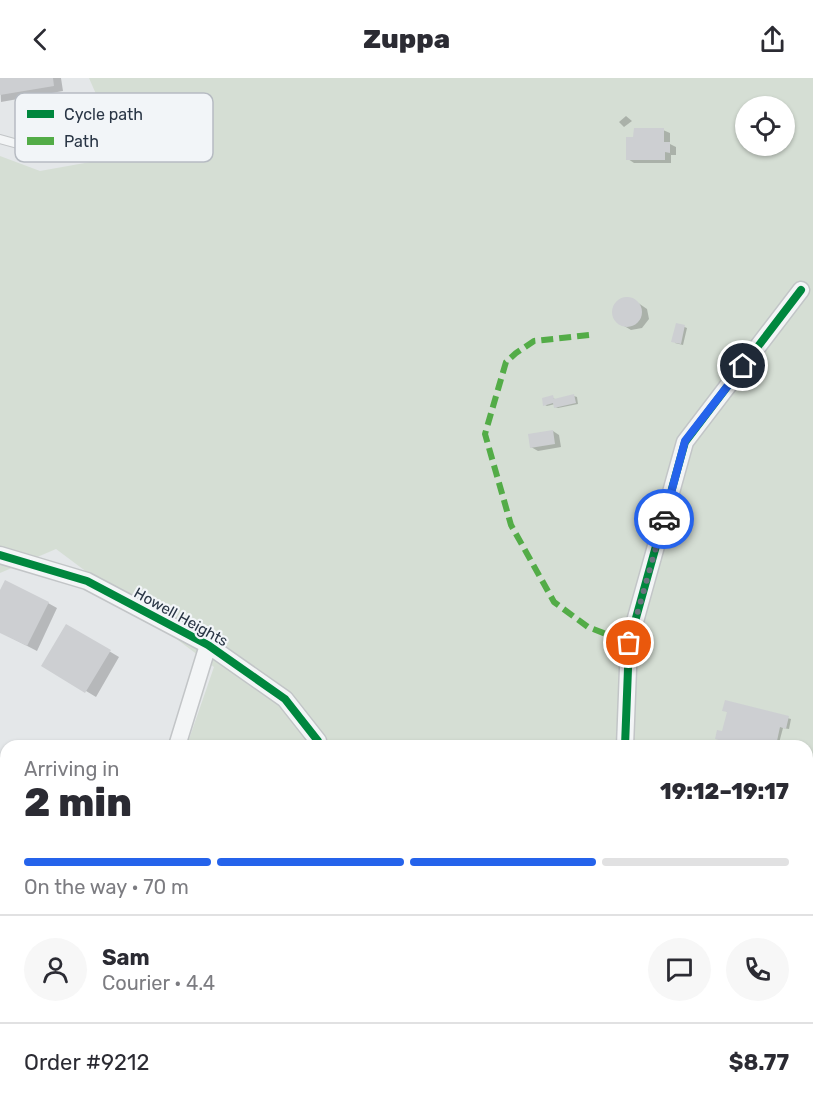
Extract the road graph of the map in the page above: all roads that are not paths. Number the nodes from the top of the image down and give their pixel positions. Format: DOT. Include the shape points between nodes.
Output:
graph roads {
  1 [pos="0,139"];
  2 [pos="15,143"];
  3 [pos="801,290"];
  4 [pos="0,555"];
  5 [pos="208,645"];
  6 [pos="179,740"];
  7 [pos="317,740"];
  8 [pos="625,740"];
  1 -- 2 [label="lane"];
  3 -- 8 [label="street" via="685,441 629,643"];
  4 -- 5 [label="street, Howell Heights" via="87,580"];
  5 -- 6 [label="street"];
  5 -- 7 [label="street, Howell Heights" via="285,699"];
}
